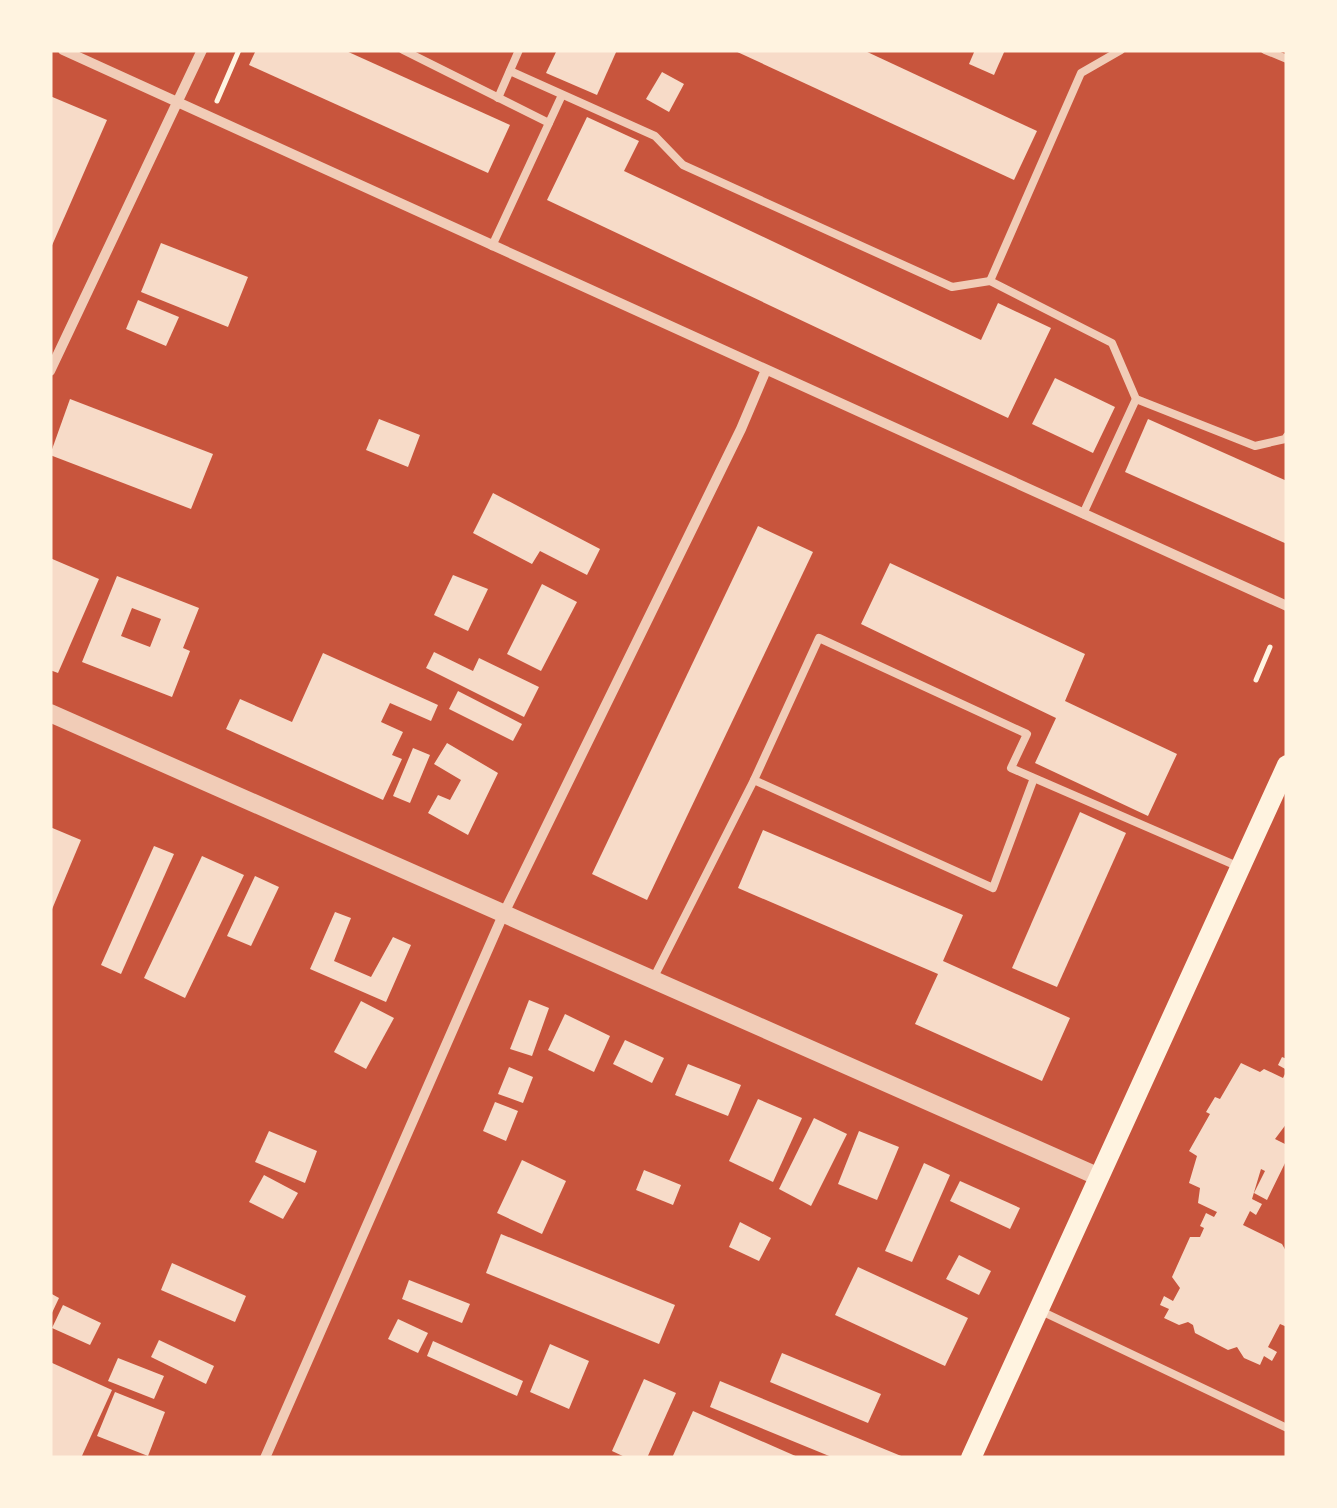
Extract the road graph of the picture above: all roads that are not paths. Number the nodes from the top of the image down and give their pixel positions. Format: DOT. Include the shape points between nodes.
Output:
graph roads {
  1 [pos="63,50"];
  2 [pos="202,50"];
  3 [pos="403,50"];
  4 [pos="520,50"];
  5 [pos="1121,50"];
  6 [pos="1265,50"];
  7 [pos="1287,59"];
  8 [pos="510,71"];
  9 [pos="562,95"];
  10 [pos="498,98"];
  11 [pos="180,104"];
  12 [pos="549,123"];
  13 [pos="492,246"];
  14 [pos="990,280"];
  15 [pos="766,370"];
  16 [pos="50,371"];
  17 [pos="1136,399"];
  18 [pos="1287,436"];
  19 [pos="1083,514"];
  20 [pos="1287,606"];
  21 [pos="50,713"];
  22 [pos="1287,766"];
  23 [pos="1034,778"];
  24 [pos="754,780"];
  25 [pos="1241,868"];
  26 [pos="503,915"];
  27 [pos="654,977"];
  28 [pos="1097,1176"];
  29 [pos="1037,1309"];
  30 [pos="1287,1428"];
  31 [pos="265,1458"];
  32 [pos="971,1458"];
  1 -- 11 [label="street"];
  2 -- 11 [label="street"];
  3 -- 10 [label="lane"];
  4 -- 8 [label="lane"];
  5 -- 14 [label="lane" via="1081,74"];
  6 -- 7 [label="lane"];
  8 -- 9 [label="lane"];
  8 -- 10 [label="lane"];
  9 -- 12 [label="lane"];
  9 -- 14 [label="lane" via="655,136 683,165 952,287"];
  10 -- 12 [label="lane"];
  11 -- 13 [label="street"];
  11 -- 16 [label="street"];
  12 -- 13 [label="lane"];
  13 -- 15 [label="street"];
  14 -- 17 [label="lane" via="1112,343"];
  15 -- 19 [label="street"];
  15 -- 26 [label="street"];
  17 -- 18 [label="lane" via="1255,446"];
  17 -- 19 [label="lane"];
  19 -- 20 [label="street"];
  21 -- 26 [label="street"];
  22 -- 25 [label="main road"];
  23 -- 24 [label="lane" via="994,888"];
  23 -- 24 [label="lane" via="1011,768 1027,734 819,638"];
  23 -- 25 [label="lane"];
  24 -- 27 [label="lane"];
  25 -- 28 [label="main road"];
  26 -- 27 [label="street"];
  26 -- 31 [label="street"];
  27 -- 28 [label="street"];
  28 -- 29 [label="main road"];
  29 -- 30 [label="lane"];
  29 -- 32 [label="main road"];
}
